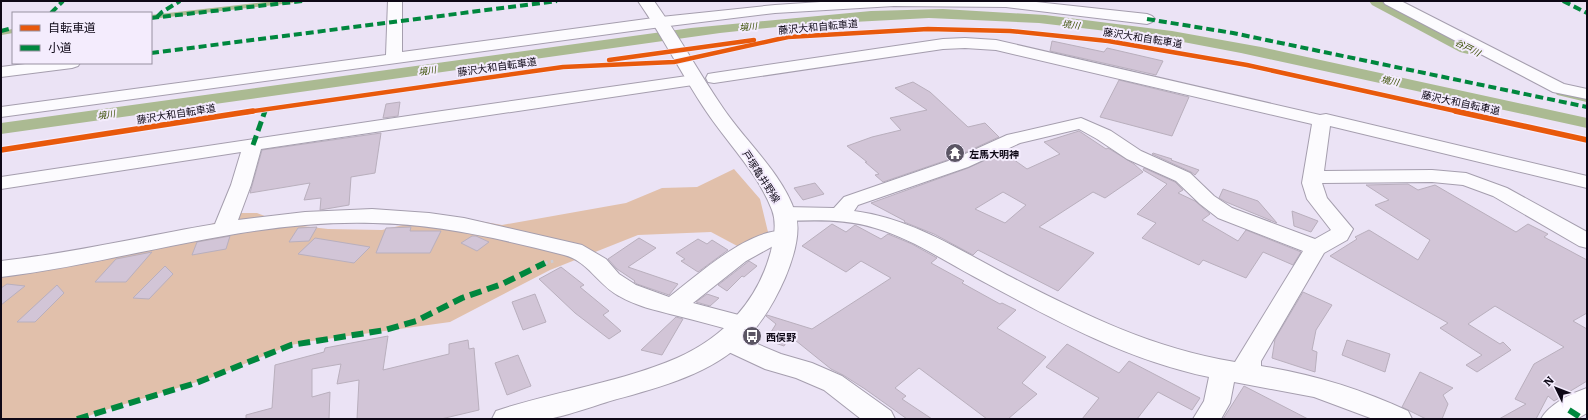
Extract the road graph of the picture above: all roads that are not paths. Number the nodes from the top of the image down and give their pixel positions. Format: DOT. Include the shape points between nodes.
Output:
graph roads {
  1 [pos="395,1"];
  2 [pos="646,1"];
  3 [pos="1390,1"];
  4 [pos="1147,19"];
  5 [pos="662,23"];
  6 [pos="394,59"];
  7 [pos="64,64"];
  8 [pos="1,72"];
  9 [pos="714,78"];
  10 [pos="687,81"];
  11 [pos="1587,94"];
  12 [pos="1,112"];
  13 [pos="1322,122"];
  14 [pos="253,145"];
  15 [pos="1312,177"];
  16 [pos="1587,182"];
  17 [pos="1,183"];
  18 [pos="840,214"];
  19 [pos="784,225"];
  20 [pos="224,229"];
  21 [pos="1587,240"];
  22 [pos="1316,248"];
  23 [pos="1,269"];
  24 [pos="673,306"];
  25 [pos="737,333"];
  26 [pos="1235,373"];
  27 [pos="1587,399"];
  28 [pos="506,419"];
  29 [pos="881,419"];
  30 [pos="1207,419"];
  31 [pos="1398,419"];
  32 [pos="1555,419"];
  1 -- 6 [label="street"];
  2 -- 5 [label="main road, 戸塚亀井野線"];
  3 -- 11 [label="street" via="1559,88"];
  4 -- 5 [label="street" via="1006,3 931,1 775,9"];
  5 -- 6 [label="street"];
  5 -- 19 [label="main road, 戸塚亀井野線" via="719,116 772,190"];
  6 -- 12 [label="street"];
  7 -- 8 [label="street"];
  9 -- 13 [label="street" via="943,44 981,44 1010,48"];
  10 -- 14 [label="street"];
  13 -- 15 [label="street"];
  13 -- 16 [label="street" via="1326,120"];
  14 -- 17 [label="street"];
  14 -- 20 [label="street"];
  15 -- 21 [label="street" via="1432,176 1466,179 1500,192"];
  15 -- 22 [label="street" via="1317,198 1342,229 1339,235"];
  18 -- 19 [label="street"];
  18 -- 22 [label="street" via="851,201 961,163 1014,139 1081,123 1134,155 1182,176 1225,213"];
  18 -- 26 [label="street" via="883,224 917,237 1111,337 1165,357"];
  19 -- 24 [label="street" via="770,238 738,256"];
  19 -- 25 [label="main road" via="782,255 766,296"];
  20 -- 23 [label="street" via="44,264"];
  20 -- 24 [label="street" via="337,216 429,220 464,225 574,250 598,264 611,280 628,291"];
  22 -- 26 [label="street" via="1248,361"];
  24 -- 25 [label="street"];
  25 -- 28 [label="main road" via="693,363 669,373"];
  25 -- 29 [label="street" via="774,362 803,370 833,383"];
  26 -- 30 [label="street"];
  26 -- 31 [label="street" via="1279,379 1340,395"];
  27 -- 32 [label="street"];
}
